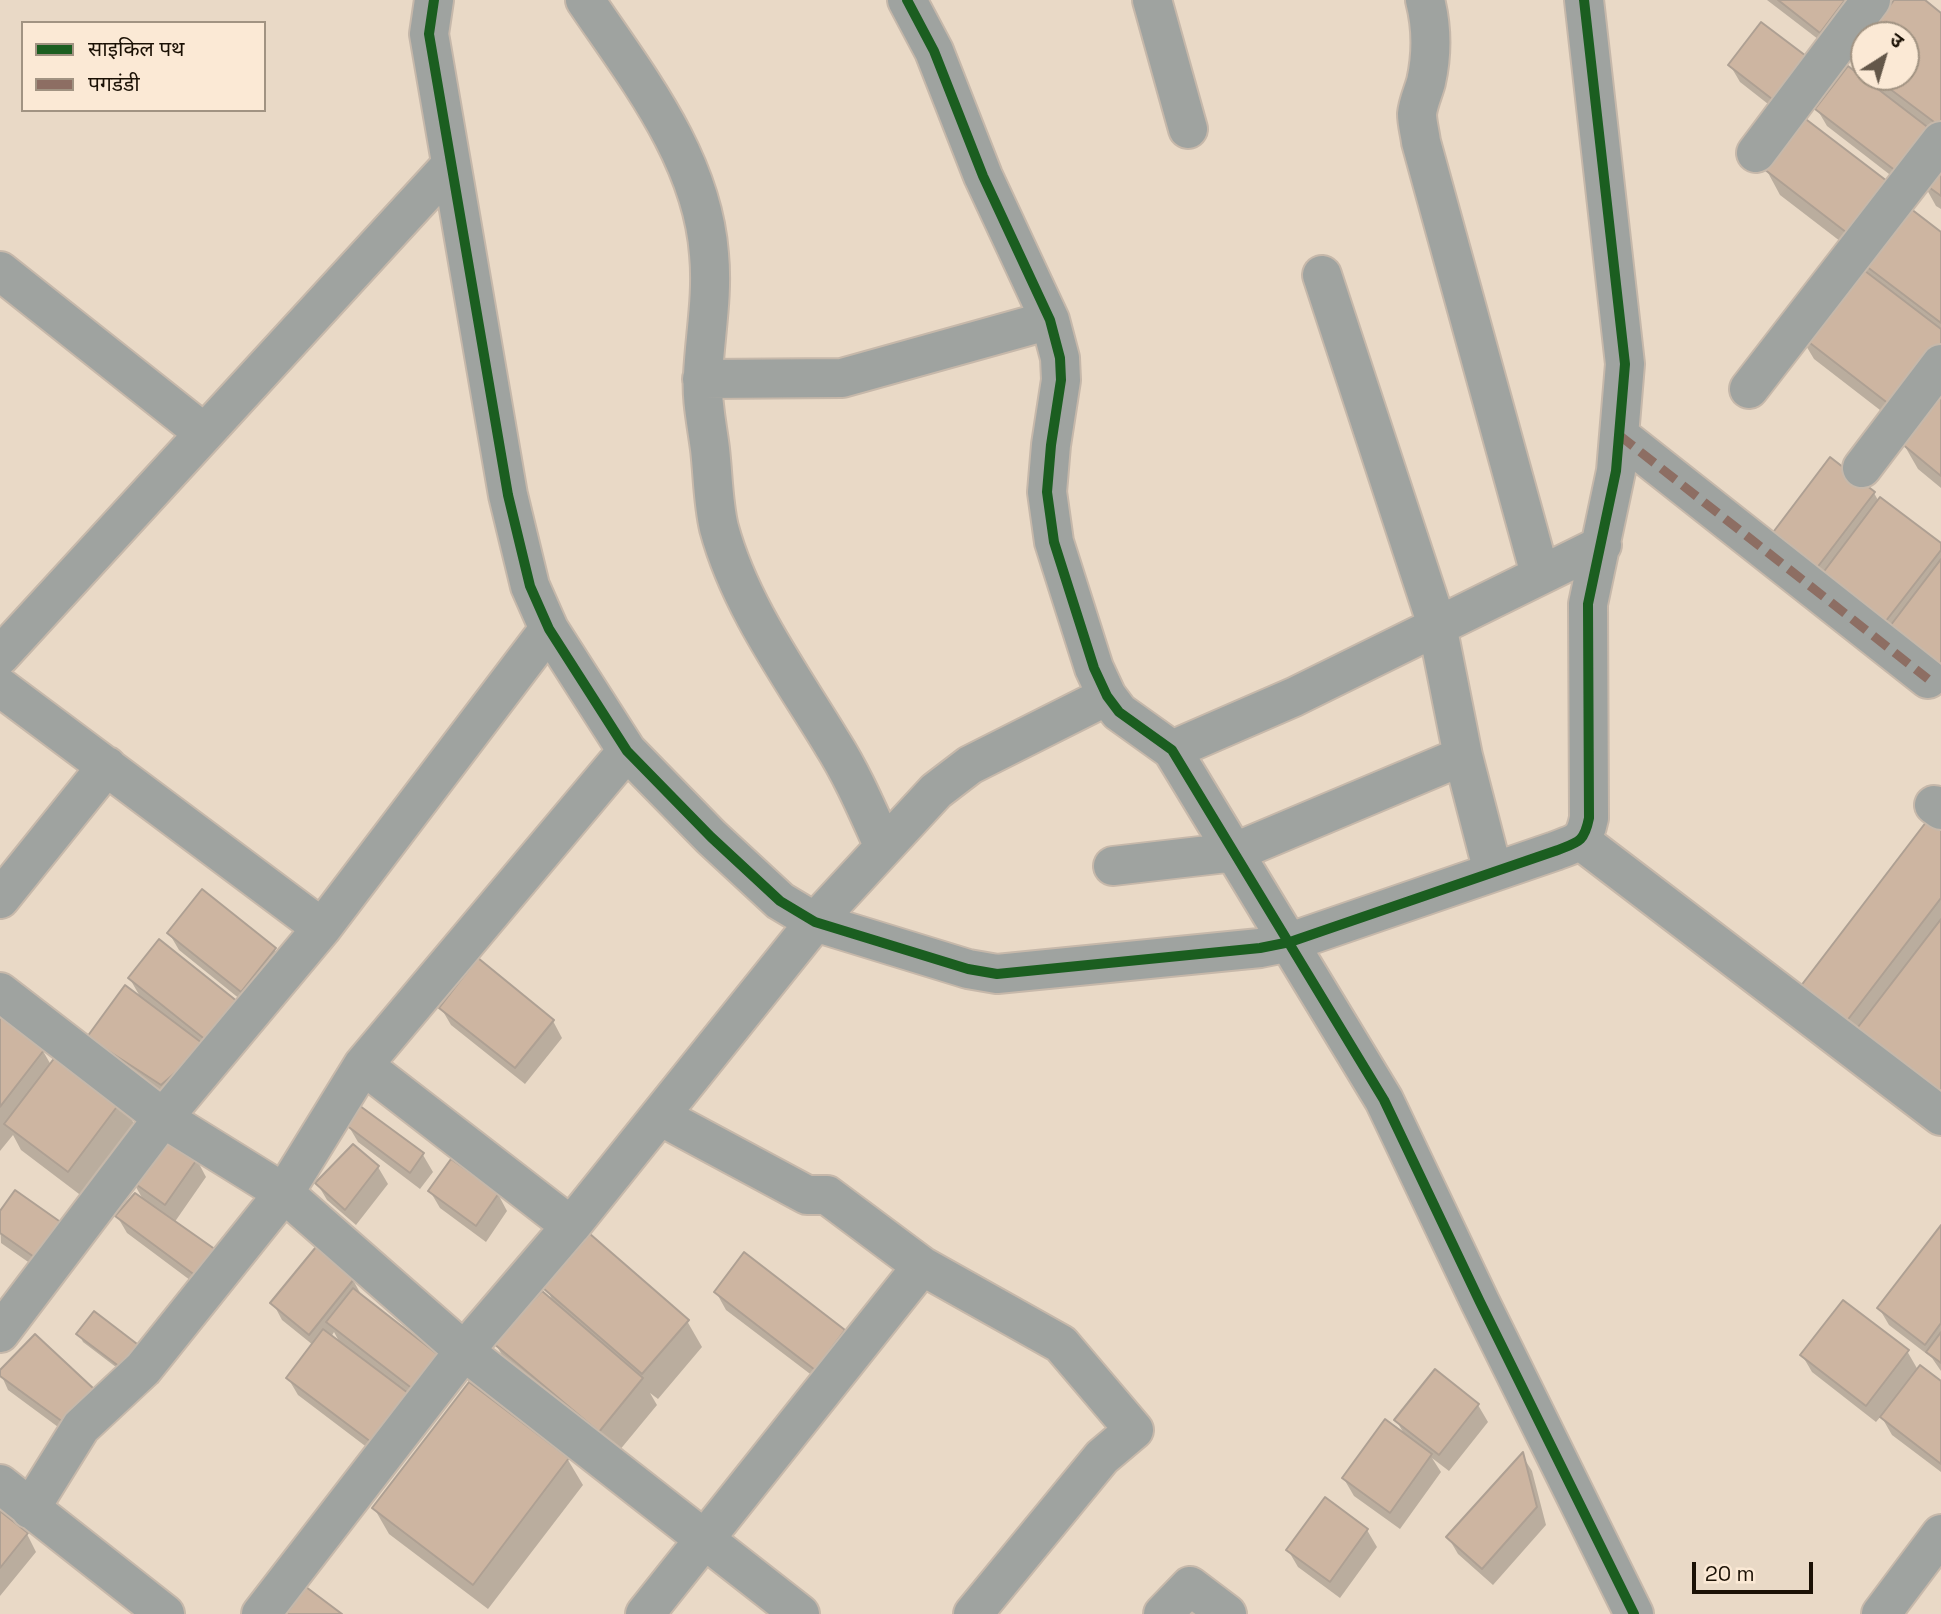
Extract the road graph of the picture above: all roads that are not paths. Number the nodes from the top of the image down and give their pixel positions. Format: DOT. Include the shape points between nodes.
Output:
graph roads {
  1 [pos="434,0"];
  2 [pos="585,0"];
  3 [pos="907,0"];
  4 [pos="1152,0"];
  5 [pos="1425,0"];
  6 [pos="1584,0"];
  7 [pos="1871,0"];
  8 [pos="1188,129"];
  9 [pos="1941,141"];
  10 [pos="1756,153"];
  11 [pos="451,165"];
  12 [pos="0,271"];
  13 [pos="1322,275"];
  14 [pos="1050,320"];
  15 [pos="1941,364"];
  16 [pos="702,379"];
  17 [pos="1749,389"];
  18 [pos="204,433"];
  19 [pos="1619,435"];
  20 [pos="1862,468"];
  21 [pos="1601,545"];
  22 [pos="1540,574"];
  23 [pos="1437,625"];
  24 [pos="549,629"];
  25 [pos="0,656"];
  26 [pos="1928,679"];
  27 [pos="0,687"];
  28 [pos="1107,696"];
  29 [pos="1172,750"];
  30 [pos="627,751"];
  31 [pos="1463,756"];
  32 [pos="107,766"];
  33 [pos="1581,841"];
  34 [pos="884,847"];
  35 [pos="1235,852"];
  36 [pos="1113,866"];
  37 [pos="1493,872"];
  38 [pos="0,899"];
  39 [pos="815,922"];
  40 [pos="322,928"];
  41 [pos="1290,942"];
  42 [pos="0,992"];
  43 [pos="363,1065"];
  44 [pos="660,1116"];
  45 [pos="1941,1116"];
  46 [pos="163,1118"];
  47 [pos="284,1193"];
  48 [pos="571,1226"];
  49 [pos="922,1266"];
  50 [pos="0,1333"];
  51 [pos="464,1351"];
  52 [pos="0,1484"];
  53 [pos="30,1508"];
  54 [pos="1941,1534"];
  55 [pos="704,1538"];
  56 [pos="1929,1577"];
  57 [pos="164,1614"];
  58 [pos="261,1614"];
  59 [pos="645,1614"];
  60 [pos="800,1614"];
  61 [pos="973,1614"];
  62 [pos="1163,1614"];
  63 [pos="1227,1614"];
  64 [pos="1634,1614"];
  65 [pos="1881,1614"];
  1 -- 11 [label="street" via="429,34"];
  2 -- 16 [label="street" via="662,117 690,171 700,203 711,293"];
  3 -- 14 [label="street" via="934,51 983,176"];
  4 -- 8 [label="street"];
  5 -- 22 [label="street" via="1430,54 1418,110 1421,142"];
  6 -- 19 [label="street" via="1625,364"];
  7 -- 10 [label="street"];
  9 -- 17 [label="street"];
  11 -- 18 [label="street"];
  11 -- 24 [label="street" via="508,495 530,586"];
  12 -- 18 [label="street"];
  13 -- 23 [label="street"];
  14 -- 16 [label="street" via="842,378"];
  14 -- 28 [label="street" via="1060,358 1047,492 1054,542"];
  15 -- 20 [label="street"];
  16 -- 34 [label="street" via="718,525 726,553 778,655 852,777"];
  18 -- 25 [label="street"];
  19 -- 21 [label="street"];
  19 -- 26 [label="street"];
  21 -- 22 [label="street"];
  21 -- 33 [label="street" via="1588,604 1589,818"];
  22 -- 23 [label="street"];
  23 -- 29 [label="street" via="1294,697"];
  23 -- 31 [label="street"];
  24 -- 30 [label="street"];
  24 -- 40 [label="street"];
  27 -- 32 [label="street"];
  28 -- 29 [label="street" via="1119,712"];
  28 -- 34 [label="street" via="970,765 936,791"];
  29 -- 35 [label="street"];
  30 -- 39 [label="street" via="780,901"];
  30 -- 43 [label="street"];
  31 -- 35 [label="street"];
  31 -- 37 [label="street"];
  32 -- 38 [label="street"];
  32 -- 40 [label="street"];
  33 -- 37 [label="street"];
  33 -- 45 [label="street"];
  34 -- 39 [label="street"];
  35 -- 36 [label="street"];
  35 -- 41 [label="street"];
  37 -- 41 [label="street"];
  39 -- 41 [label="street" via="997,974"];
  39 -- 44 [label="street"];
  40 -- 46 [label="street"];
  41 -- 64 [label="street" via="1384,1100"];
  42 -- 46 [label="street"];
  43 -- 47 [label="street"];
  43 -- 48 [label="street"];
  44 -- 48 [label="street"];
  44 -- 49 [label="street" via="807,1195 827,1195"];
  46 -- 47 [label="street"];
  46 -- 50 [label="street"];
  47 -- 51 [label="street"];
  47 -- 53 [label="street" via="143,1369 69,1443"];
  48 -- 51 [label="street"];
  49 -- 55 [label="street"];
  49 -- 61 [label="street" via="1061,1344 1134,1430 1102,1457"];
  51 -- 55 [label="street"];
  51 -- 58 [label="street"];
  52 -- 53 [label="street"];
  53 -- 57 [label="street"];
  54 -- 56 [label="street"];
  55 -- 59 [label="street"];
  55 -- 60 [label="street"];
  56 -- 65 [label="street"];
  62 -- 63 [label="street" via="1190,1586"];
}
